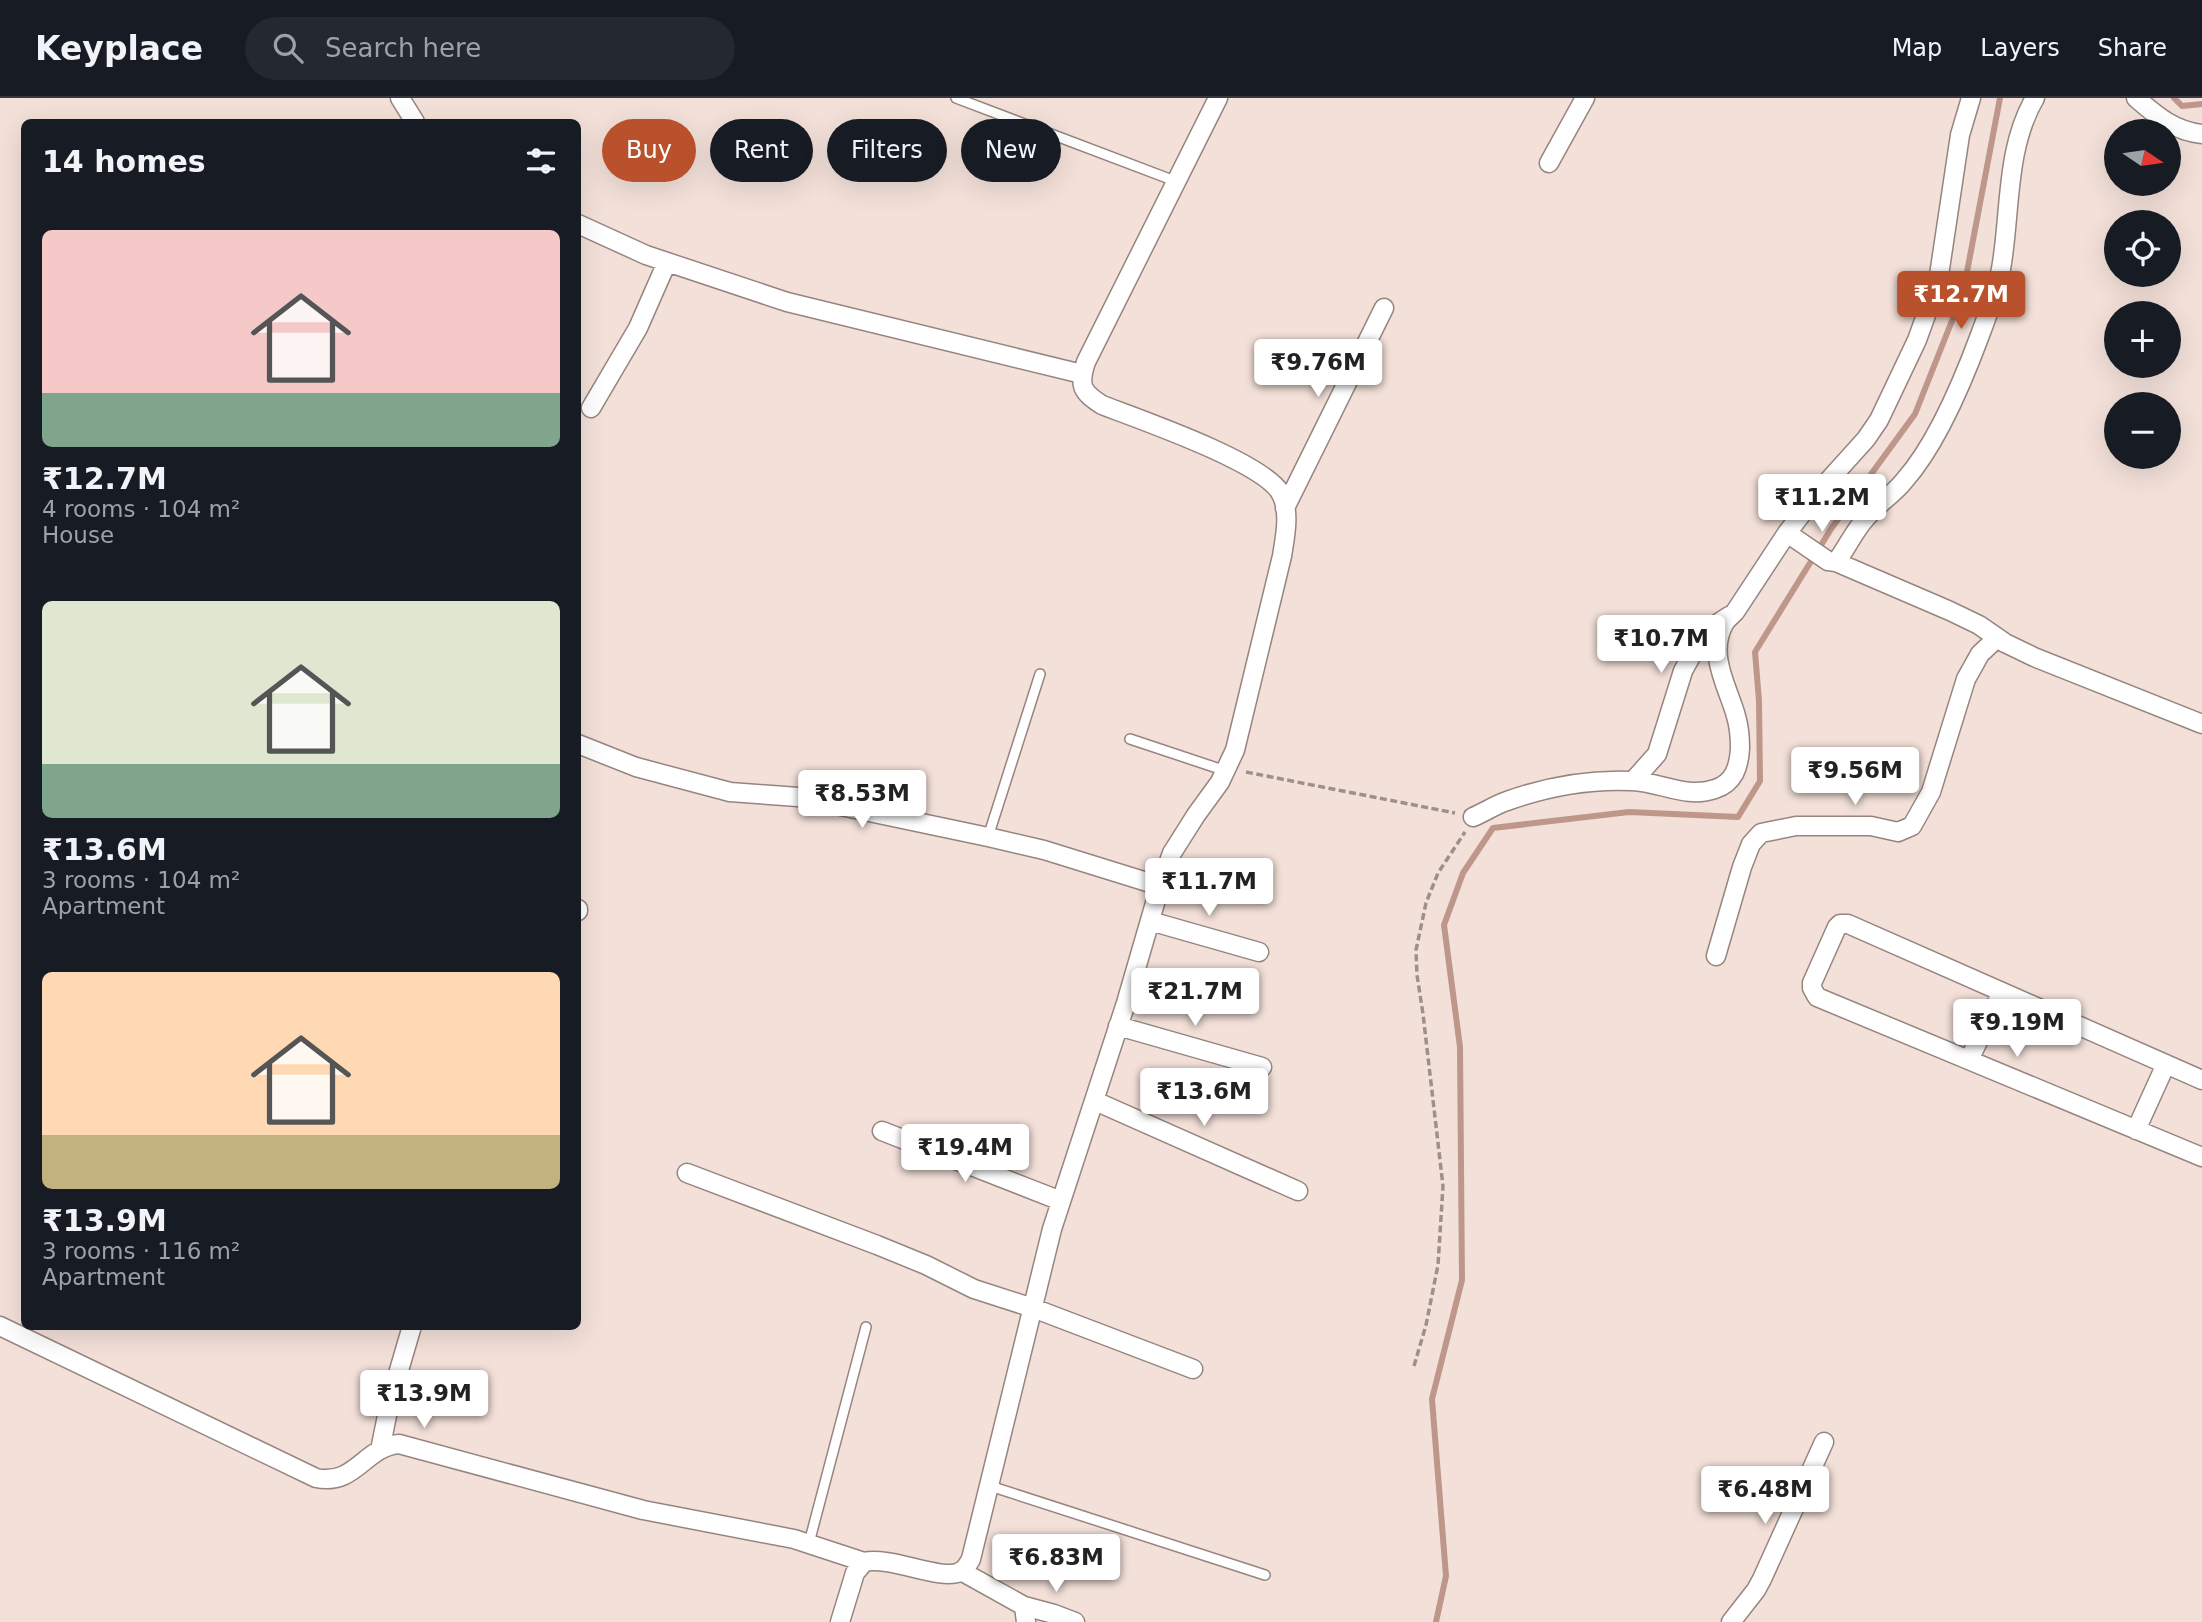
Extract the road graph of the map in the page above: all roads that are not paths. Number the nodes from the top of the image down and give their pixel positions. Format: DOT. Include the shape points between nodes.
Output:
graph roads {
  1 [pos="400,98"];
  2 [pos="956,98"];
  3 [pos="1218,98"];
  4 [pos="1585,98"];
  5 [pos="1971,98"];
  6 [pos="2035,98"];
  7 [pos="2136,98"];
  8 [pos="413,119"];
  9 [pos="2202,134"];
  10 [pos="1549,163"];
  11 [pos="1175,181"];
  12 [pos="581,225"];
  13 [pos="667,262"];
  14 [pos="1384,308"];
  15 [pos="1082,374"];
  16 [pos="592,408"];
  17 [pos="1285,508"];
  18 [pos="1791,536"];
  19 [pos="1832,561"];
  20 [pos="1735,612"];
  21 [pos="1997,638"];
  22 [pos="1040,674"];
  23 [pos="2202,724"];
  24 [pos="1130,739"];
  25 [pos="581,745"];
  26 [pos="1226,769"];
  27 [pos="1633,780"];
  28 [pos="1473,817"];
  29 [pos="988,837"];
  30 [pos="1160,886"];
  31 [pos="1150,921"];
  32 [pos="1259,952"];
  33 [pos="1716,956"];
  34 [pos="2002,992"];
  35 [pos="1118,1026"];
  36 [pos="1969,1060"];
  37 [pos="2166,1064"];
  38 [pos="1262,1067"];
  39 [pos="2202,1080"];
  40 [pos="1095,1101"];
  41 [pos="2136,1129"];
  42 [pos="882,1131"];
  43 [pos="2202,1157"];
  44 [pos="687,1173"];
  45 [pos="1298,1191"];
  46 [pos="1061,1201"];
  47 [pos="1033,1308"];
  48 [pos="0,1326"];
  49 [pos="866,1327"];
  50 [pos="411,1330"];
  51 [pos="1193,1369"];
  52 [pos="1824,1442"];
  53 [pos="380,1450"];
  54 [pos="990,1486"];
  55 [pos="809,1543"];
  56 [pos="864,1562"];
  57 [pos="961,1572"];
  58 [pos="1265,1575"];
  59 [pos="1025,1614"];
  60 [pos="840,1622"];
  61 [pos="1075,1622"];
  62 [pos="1731,1622"];
  1 -- 8 [label="street"];
  2 -- 11 [label="lane"];
  3 -- 11 [label="street"];
  4 -- 10 [label="street"];
  5 -- 18 [label="street" via="1960,135 1938,282 1929,311 1879,421 1820,490"];
  6 -- 19 [label="street" via="2010,183 2001,269 1968,366 1917,464"];
  7 -- 9 [label="street" via="2175,127"];
  11 -- 15 [label="street"];
  12 -- 13 [label="street"];
  13 -- 15 [label="street" via="787,302"];
  13 -- 16 [label="street" via="638,328"];
  14 -- 17 [label="street"];
  15 -- 17 [label="street" via="1084,390 1102,405 1244,464 1280,492"];
  17 -- 26 [label="street" via="1282,556 1235,750"];
  18 -- 19 [label="street"];
  18 -- 20 [label="street"];
  19 -- 21 [label="street" via="1950,611"];
  20 -- 27 [label="street" via="1701,638 1683,671 1657,754"];
  20 -- 27 [label="street" via="1724,624 1717,653 1740,734 1732,778 1713,790 1687,793"];
  21 -- 23 [label="street"];
  21 -- 33 [label="street" via="1980,654 1966,679 1931,792 1912,826 1898,832 1871,826 1796,826 1761,833 1742,867"];
  22 -- 29 [label="lane"];
  24 -- 26 [label="lane"];
  25 -- 29 [label="street" via="636,767 730,792 798,797"];
  26 -- 30 [label="street" via="1172,853"];
  27 -- 28 [label="street" via="1543,789"];
  29 -- 30 [label="street"];
  30 -- 31 [label="street"];
  31 -- 32 [label="street"];
  31 -- 35 [label="street"];
  34 -- 36 [label="street"];
  34 -- 36 [label="street" via="1848,924 1837,928 1812,983 1817,997"];
  34 -- 37 [label="street"];
  35 -- 38 [label="street"];
  35 -- 40 [label="street"];
  36 -- 41 [label="street"];
  37 -- 39 [label="street"];
  37 -- 41 [label="street"];
  40 -- 45 [label="street"];
  40 -- 46 [label="street"];
  41 -- 43 [label="street"];
  42 -- 46 [label="street"];
  44 -- 47 [label="street" via="889,1250 974,1289"];
  46 -- 47 [label="street"];
  47 -- 51 [label="street"];
  47 -- 54 [label="street"];
  48 -- 53 [label="street" via="316,1478 337,1479"];
  49 -- 55 [label="lane"];
  50 -- 53 [label="street"];
  52 -- 62 [label="street" via="1762,1579"];
  53 -- 55 [label="street" via="389,1445 408,1446 643,1510"];
  54 -- 57 [label="street" via="971,1559"];
  54 -- 58 [label="lane"];
  55 -- 56 [label="street"];
  56 -- 57 [label="street"];
  56 -- 60 [label="street" via="855,1573"];
  57 -- 59 [label="street"];
  59 -- 61 [label="street" via="1054,1614"];
}
